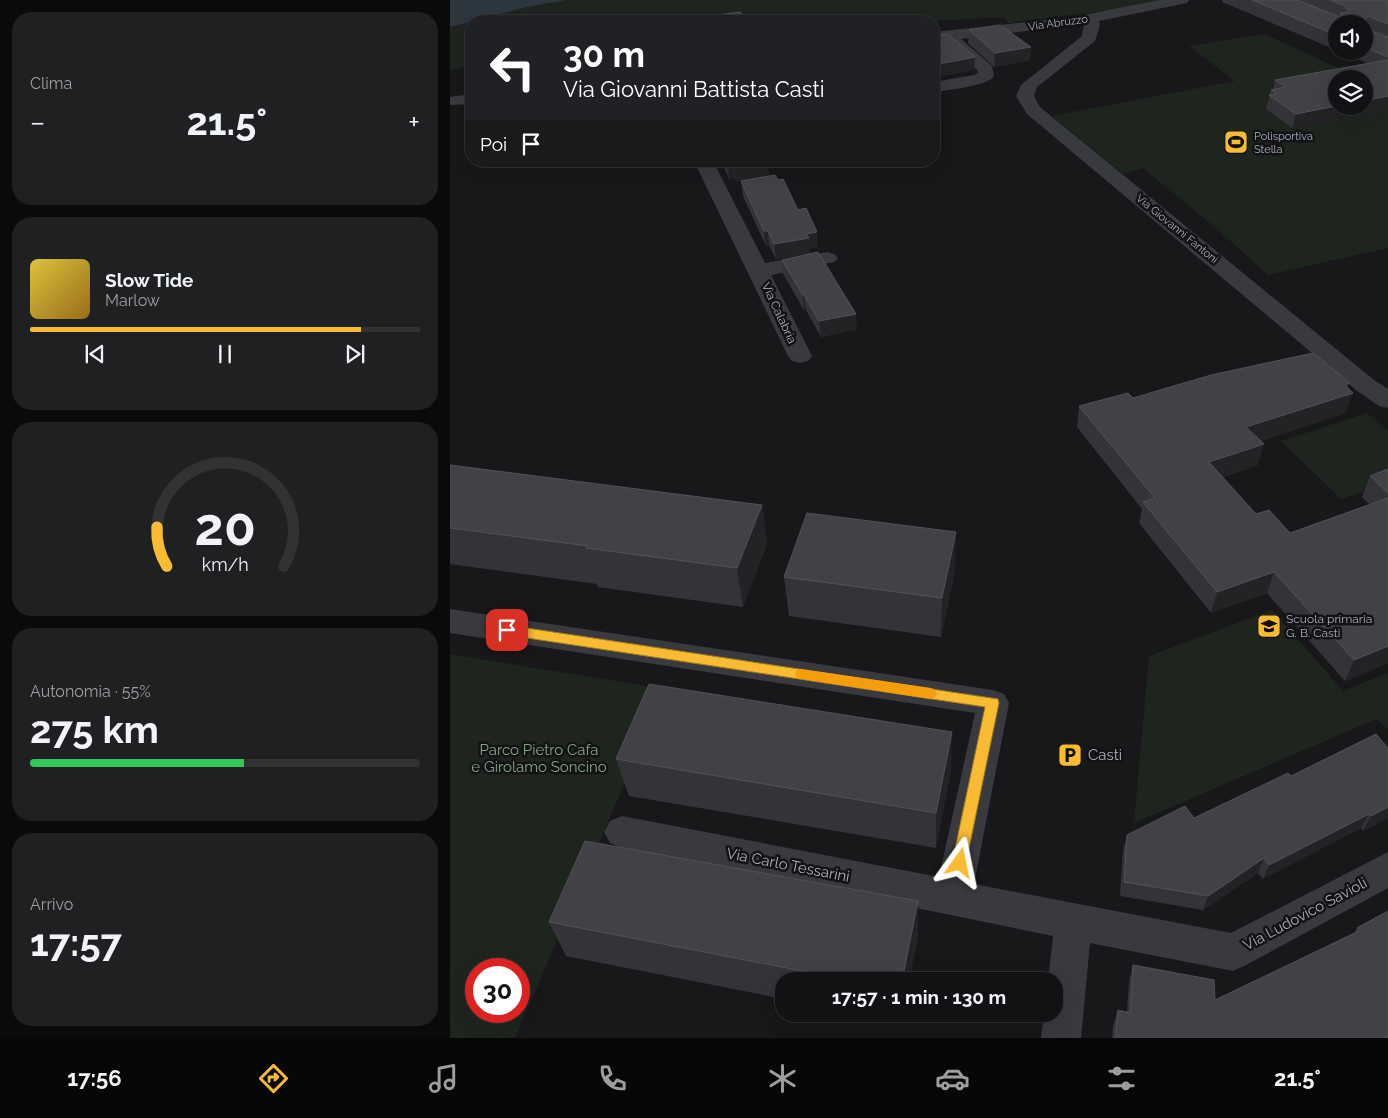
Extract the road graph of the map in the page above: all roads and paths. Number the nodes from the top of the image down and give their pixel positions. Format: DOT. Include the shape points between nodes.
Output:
graph roads {
  1 [pos="1182,0"];
  2 [pos="1090,19"];
  3 [pos="1073,22"];
  4 [pos="941,36"];
  5 [pos="1073,51"];
  6 [pos="940,86"];
  7 [pos="709,167"];
  8 [pos="827,258"];
  9 [pos="759,271"];
  10 [pos="800,356"];
  11 [pos="1388,400"];
  12 [pos="450,621"];
  13 [pos="622,832"];
  14 [pos="1388,869"];
  15 [pos="953,898"];
  16 [pos="1073,922"];
  17 [pos="1061,1038"];
  1 -- 2 [label="street, Via Abruzzo"];
  2 -- 3 [label="street, Via Abruzzo"];
  2 -- 5 [label="street, Via Giovanni Fantoni" via="1089,38"];
  3 -- 4 [label="street, Via Abruzzo"];
  3 -- 5 [label="street" via="1079,34"];
  4 -- 6 [label="street" via="986,70 986,76"];
  5 -- 11 [label="street, Via Giovanni Fantoni" via="1029,85 1025,96 1033,110 1365,385"];
  7 -- 9 [label="street, Via Calabria" via="728,190"];
  8 -- 9 [label="street, Via Calabria"];
  9 -- 10 [label="street, Via Calabria"];
  12 -- 15 [label="street" via="993,703"];
  13 -- 15 [label="street, Via Carlo Tessarini"];
  14 -- 16 [label="street, Via Ludovico Savioli" via="1233,952"];
  15 -- 16 [label="street, Via Carlo Tessarini"];
  16 -- 17 [label="street"];
}
